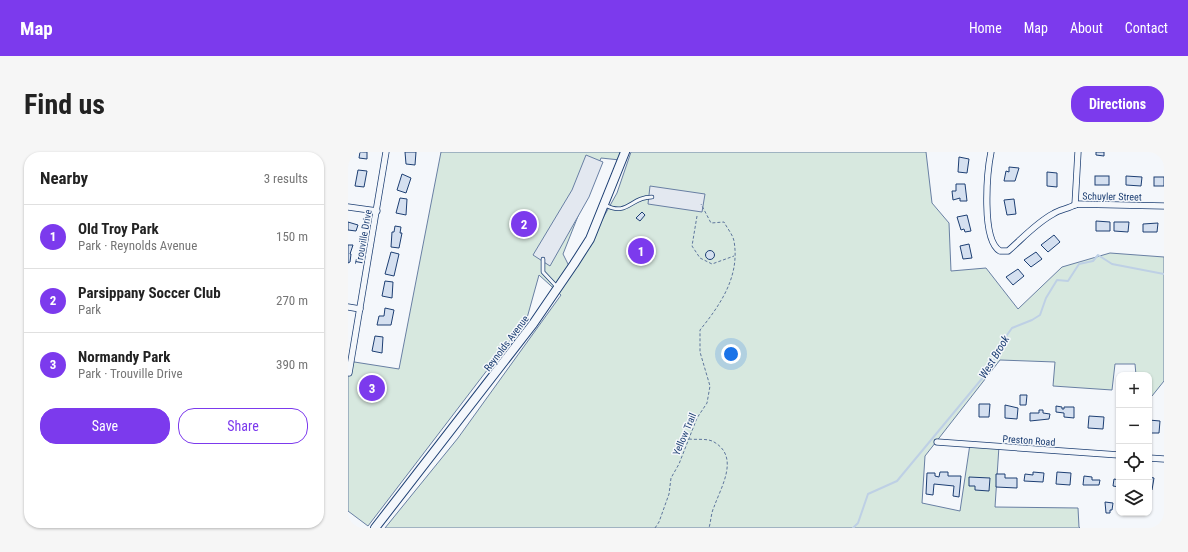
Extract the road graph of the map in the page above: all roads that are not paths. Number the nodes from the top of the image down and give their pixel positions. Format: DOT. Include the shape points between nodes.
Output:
graph roads {
  1 [pos="386,152"];
  2 [pos="625,152"];
  3 [pos="991,152"];
  4 [pos="1078,152"];
  5 [pos="652,197"];
  6 [pos="605,205"];
  7 [pos="1075,205"];
  8 [pos="1164,206"];
  9 [pos="348,207"];
  10 [pos="377,211"];
  11 [pos="543,260"];
  12 [pos="558,288"];
  13 [pos="348,307"];
  14 [pos="360,309"];
  15 [pos="349,373"];
  16 [pos="938,442"];
  17 [pos="1116,455"];
  18 [pos="1152,458"];
  19 [pos="1164,459"];
  20 [pos="375,528"];
  1 -- 10 [label="street, Trouville Drive"];
  2 -- 6 [label="street, Reynolds Avenue"];
  3 -- 7 [label="street, Schuyler Street" via="987,174 987,206 997,249 1008,251 1044,219"];
  4 -- 7 [label="street"];
  5 -- 6 [label="lane" via="643,197 626,209 614,210"];
  6 -- 12 [label="street, Reynolds Avenue" via="590,239"];
  7 -- 8 [label="street, Schuyler Street"];
  9 -- 10 [label="street"];
  10 -- 14 [label="street, Trouville Drive"];
  11 -- 12 [label="lane" via="543,272"];
  12 -- 20 [label="street, Reynolds Avenue"];
  13 -- 14 [label="street"];
  14 -- 15 [label="street, Trouville Drive"];
  16 -- 17 [label="street, Preston Road"];
  18 -- 19 [label="street"];
}
